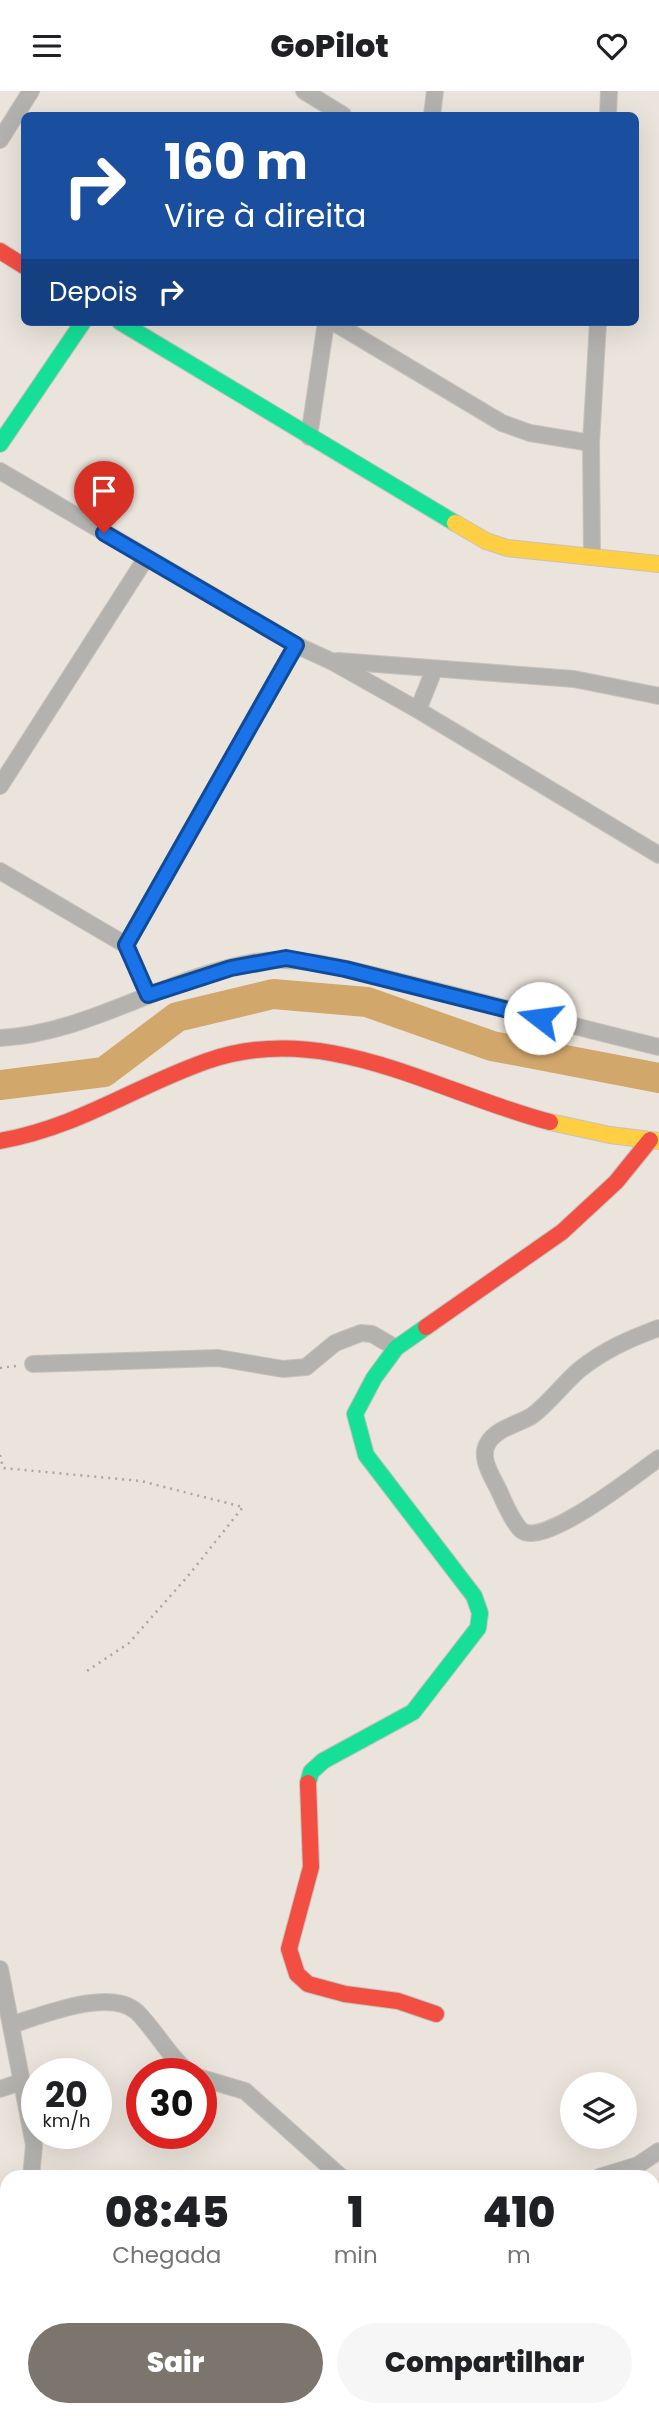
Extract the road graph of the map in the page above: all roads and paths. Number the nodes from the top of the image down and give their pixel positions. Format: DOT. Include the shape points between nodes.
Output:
graph roads {
  1 [pos="32,91"];
  2 [pos="304,91"];
  3 [pos="435,91"];
  4 [pos="609,91"];
  5 [pos="338,112"];
  6 [pos="432,112"];
  7 [pos="608,112"];
  8 [pos="0,140"];
  9 [pos="0,251"];
  10 [pos="21,264"];
  11 [pos="80,326"];
  12 [pos="127,326"];
  13 [pos="325,326"];
  14 [pos="340,326"];
  15 [pos="598,326"];
  16 [pos="309,437"];
  17 [pos="591,443"];
  18 [pos="0,444"];
  19 [pos="0,471"];
  20 [pos="592,557"];
  21 [pos="146,558"];
  22 [pos="659,564"];
  23 [pos="296,645"];
  24 [pos="331,661"];
  25 [pos="434,670"];
  26 [pos="659,696"];
  27 [pos="418,710"];
  28 [pos="0,786"];
  29 [pos="659,855"];
  30 [pos="0,871"];
  31 [pos="126,945"];
  32 [pos="148,995"];
  33 [pos="0,1038"];
  34 [pos="659,1047"];
  35 [pos="0,1141"];
  36 [pos="655,1141"];
  37 [pos="659,1328"];
  38 [pos="396,1348"];
  39 [pos="33,1364"];
  40 [pos="0,1455"];
  41 [pos="659,1458"];
  42 [pos="87,1671"];
  43 [pos="0,1969"];
  44 [pos="436,2014"];
  45 [pos="11,2025"];
  46 [pos="172,2058"];
  47 [pos="21,2082"];
  48 [pos="217,2083"];
  49 [pos="0,2089"];
  50 [pos="34,2149"];
  51 [pos="659,2151"];
  52 [pos="32,2170"];
  53 [pos="333,2170"];
  54 [pos="622,2170"];
  1 -- 8 [label="street"];
  2 -- 5 [label="street"];
  3 -- 6 [label="street"];
  4 -- 7 [label="street"];
  9 -- 10 [label="street"];
  11 -- 18 [label="street"];
  12 -- 16 [label="street"];
  13 -- 16 [label="street"];
  14 -- 17 [label="street" via="502,423 530,433"];
  15 -- 17 [label="street"];
  16 -- 20 [label="street" via="486,541 507,548"];
  17 -- 20 [label="street"];
  19 -- 21 [label="street"];
  20 -- 22 [label="street"];
  21 -- 23 [label="street"];
  21 -- 28 [label="street"];
  23 -- 24 [label="street"];
  23 -- 31 [label="street"];
  24 -- 25 [label="street"];
  24 -- 27 [label="street"];
  25 -- 26 [label="street" via="574,679"];
  25 -- 27 [label="street"];
  27 -- 29 [label="street"];
  30 -- 31 [label="street"];
  31 -- 32 [label="street"];
  32 -- 33 [label="street" via="35,1035"];
  32 -- 34 [label="street" via="231,968 286,958"];
  35 -- 36 [label="street" via="51,1131 199,1062 279,1046 369,1059 467,1097 554,1123"];
  36 -- 38 [label="street" via="562,1232"];
  37 -- 41 [label="street" via="613,1345 533,1415 494,1436 485,1451 505,1504 521,1529 529,1533 572,1519"];
  38 -- 39 [label="street" via="382,1338 361,1333 335,1343 306,1367 283,1369 218,1359"];
  38 -- 44 [label="street" via="355,1414 358,1433 366,1455 474,1596 480,1613 478,1628 413,1712 311,1772 306,1789 311,1867 289,1949 297,1974 308,1984 398,2001"];
  40 -- 42 [label="path" via="3,1468 141,1481 243,1507 129,1643"];
  43 -- 45 [label="street"];
  45 -- 46 [label="street" via="96,2001 125,2003"];
  45 -- 47 [label="street"];
  47 -- 49 [label="street"];
  48 -- 53 [label="street" via="245,2091"];
  50 -- 52 [label="street"];
  51 -- 54 [label="street"];
}
